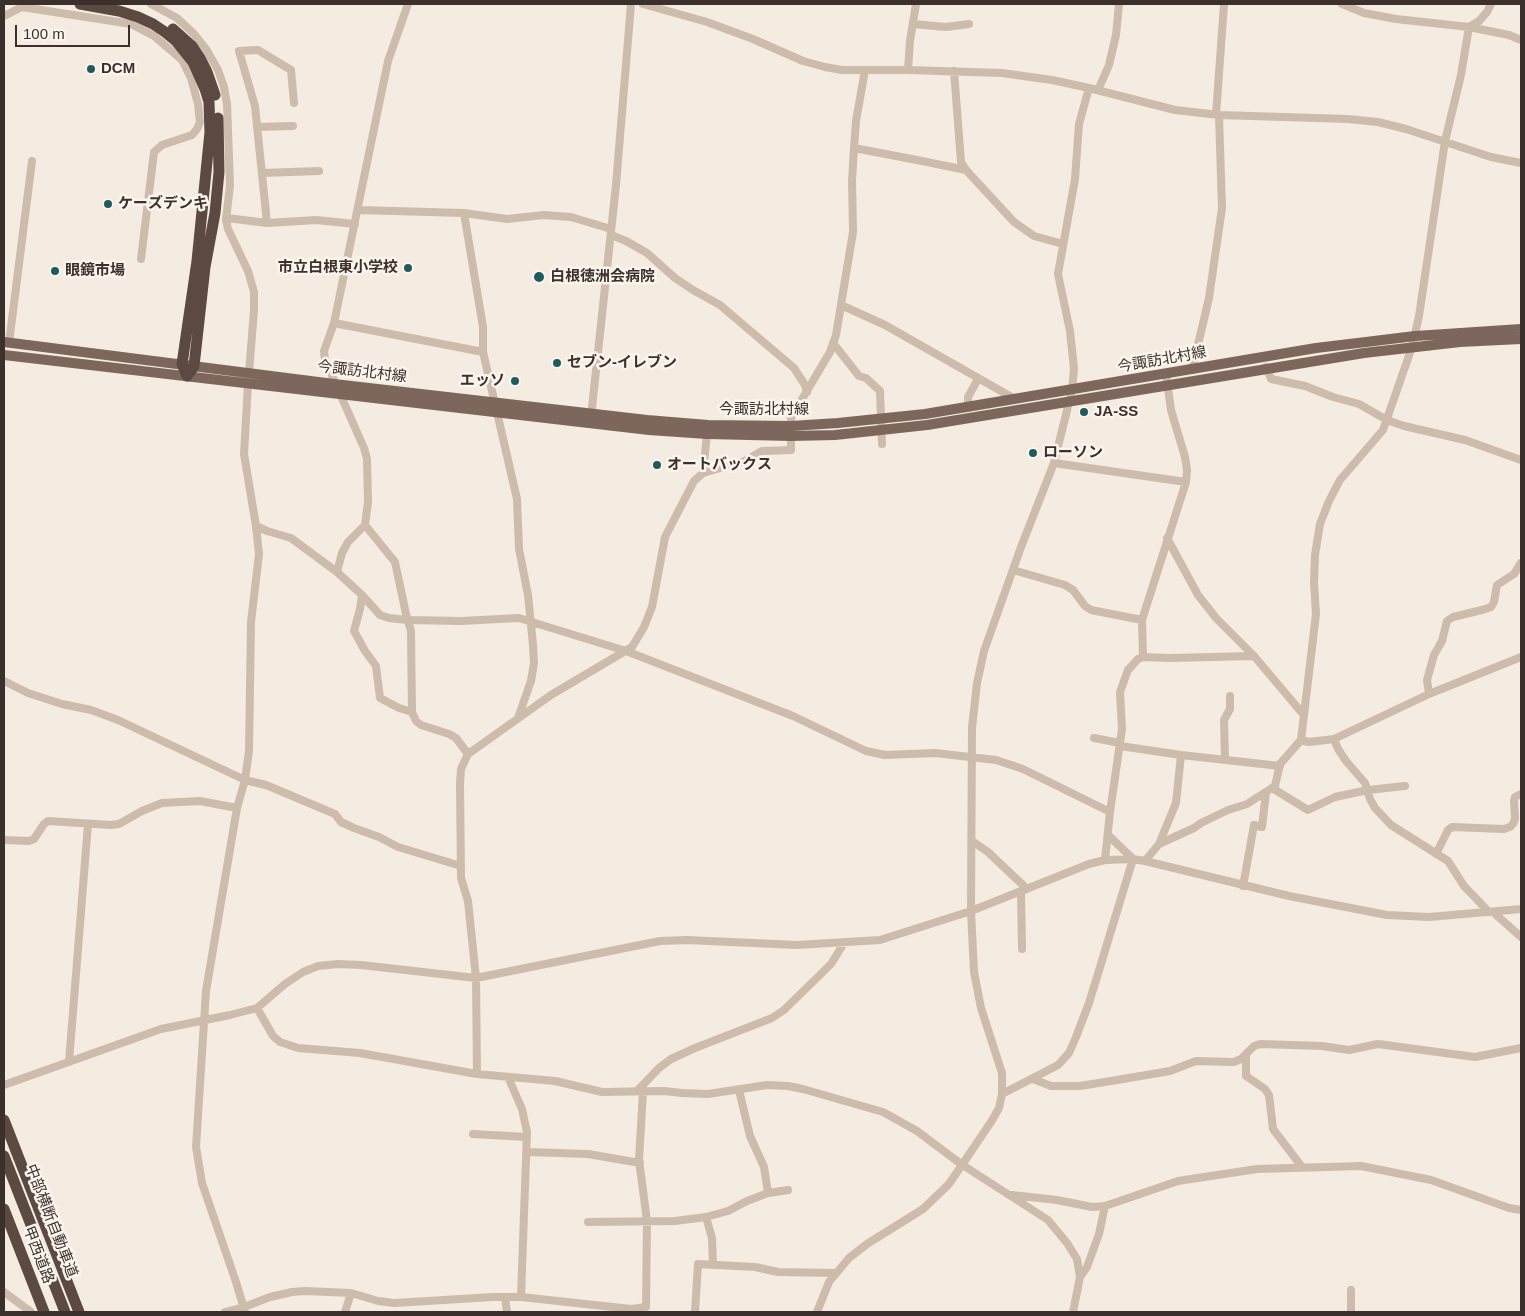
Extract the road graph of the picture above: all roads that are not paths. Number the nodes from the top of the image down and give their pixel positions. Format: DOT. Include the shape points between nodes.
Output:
graph roads {
  1 [pos="80,4"];
  2 [pos="118,4"];
  3 [pos="154,4"];
  4 [pos="408,4"];
  5 [pos="631,4"];
  6 [pos="643,4"];
  7 [pos="916,4"];
  8 [pos="1119,4"];
  9 [pos="1224,4"];
  10 [pos="1342,4"];
  11 [pos="1491,4"];
  12 [pos="22,5"];
  13 [pos="4,16"];
  14 [pos="913,24"];
  15 [pos="969,24"];
  16 [pos="1469,28"];
  17 [pos="1521,40"];
  18 [pos="866,70"];
  19 [pos="908,70"];
  20 [pos="954,71"];
  21 [pos="1089,88"];
  22 [pos="1098,90"];
  23 [pos="294,103"];
  24 [pos="1218,115"];
  25 [pos="293,126"];
  26 [pos="257,127"];
  27 [pos="1445,141"];
  28 [pos="854,148"];
  29 [pos="32,161"];
  30 [pos="1521,163"];
  31 [pos="966,170"];
  32 [pos="319,171"];
  33 [pos="262,173"];
  34 [pos="358,210"];
  35 [pos="464,213"];
  36 [pos="227,218"];
  37 [pos="267,223"];
  38 [pos="354,224"];
  39 [pos="611,232"];
  40 [pos="1063,244"];
  41 [pos="141,259"];
  42 [pos="841,305"];
  43 [pos="334,324"];
  44 [pos="1521,329"];
  45 [pos="1521,339"];
  46 [pos="1413,341"];
  47 [pos="6,343"];
  48 [pos="833,343"];
  49 [pos="483,352"];
  50 [pos="4,355"];
  51 [pos="188,365"];
  52 [pos="1266,368"];
  53 [pos="1192,370"];
  54 [pos="249,373"];
  55 [pos="187,376"];
  56 [pos="978,379"];
  57 [pos="1167,379"];
  58 [pos="248,384"];
  59 [pos="334,384"];
  60 [pos="1072,390"];
  61 [pos="807,392"];
  62 [pos="340,395"];
  63 [pos="1015,399"];
  64 [pos="1070,401"];
  65 [pos="495,408"];
  66 [pos="968,408"];
  67 [pos="591,419"];
  68 [pos="880,420"];
  69 [pos="1387,420"];
  70 [pos="882,430"];
  71 [pos="791,431"];
  72 [pos="707,434"];
  73 [pos="882,444"];
  74 [pos="1521,460"];
  75 [pos="1054,463"];
  76 [pos="704,473"];
  77 [pos="1186,482"];
  78 [pos="365,524"];
  79 [pos="256,526"];
  80 [pos="1167,538"];
  81 [pos="1521,563"];
  82 [pos="1013,570"];
  83 [pos="337,572"];
  84 [pos="362,595"];
  85 [pos="408,620"];
  86 [pos="1142,620"];
  87 [pos="530,621"];
  88 [pos="626,651"];
  89 [pos="1254,656"];
  90 [pos="1143,657"];
  91 [pos="1521,657"];
  92 [pos="4,682"];
  93 [pos="1429,694"];
  94 [pos="1230,696"];
  95 [pos="412,712"];
  96 [pos="1303,714"];
  97 [pos="518,718"];
  98 [pos="1094,738"];
  99 [pos="1334,739"];
  100 [pos="1301,740"];
  101 [pos="1120,744"];
  102 [pos="468,754"];
  103 [pos="1181,755"];
  104 [pos="971,757"];
  105 [pos="1225,760"];
  106 [pos="1280,766"];
  107 [pos="244,780"];
  108 [pos="1405,786"];
  109 [pos="1269,790"];
  110 [pos="1368,790"];
  111 [pos="1521,794"];
  112 [pos="238,808"];
  113 [pos="1110,812"];
  114 [pos="88,824"];
  115 [pos="1108,835"];
  116 [pos="4,840"];
  117 [pos="972,841"];
  118 [pos="1159,844"];
  119 [pos="1436,854"];
  120 [pos="1133,859"];
  121 [pos="1105,860"];
  122 [pos="1145,861"];
  123 [pos="461,866"];
  124 [pos="1243,886"];
  125 [pos="1024,890"];
  126 [pos="1521,909"];
  127 [pos="971,911"];
  128 [pos="1491,912"];
  129 [pos="1521,937"];
  130 [pos="844,943"];
  131 [pos="1022,949"];
  132 [pos="476,978"];
  133 [pos="256,1008"];
  134 [pos="204,1019"];
  135 [pos="1521,1048"];
  136 [pos="1246,1055"];
  137 [pos="69,1062"];
  138 [pos="477,1074"];
  139 [pos="508,1077"];
  140 [pos="1033,1079"];
  141 [pos="4,1085"];
  142 [pos="739,1090"];
  143 [pos="640,1091"];
  144 [pos="1002,1094"];
  145 [pos="4,1120"];
  146 [pos="473,1134"];
  147 [pos="527,1138"];
  148 [pos="4,1141"];
  149 [pos="527,1152"];
  150 [pos="4,1156"];
  151 [pos="640,1163"];
  152 [pos="961,1164"];
  153 [pos="1302,1167"];
  154 [pos="788,1190"];
  155 [pos="768,1193"];
  156 [pos="1007,1194"];
  157 [pos="1105,1206"];
  158 [pos="4,1209"];
  159 [pos="1521,1210"];
  160 [pos="706,1217"];
  161 [pos="647,1221"];
  162 [pos="588,1222"];
  163 [pos="713,1265"];
  164 [pos="836,1273"];
  165 [pos="1080,1277"];
  166 [pos="1351,1290"];
  167 [pos="4,1292"];
  168 [pos="351,1293"];
  169 [pos="505,1297"];
  170 [pos="521,1297"];
  171 [pos="244,1310"];
  172 [pos="632,1311"];
  173 [pos="31,1312"];
  174 [pos="44,1312"];
  175 [pos="65,1312"];
  176 [pos="71,1312"];
  177 [pos="79,1312"];
  178 [pos="225,1312"];
  179 [pos="345,1312"];
  180 [pos="507,1312"];
  181 [pos="695,1312"];
  182 [pos="817,1312"];
  183 [pos="1073,1312"];
  184 [pos="1350,1312"];
  1 -- 51 [label="highway" via="138,17 165,32 193,62 206,88 210,132"];
  2 -- 51 [label="highway" via="140,10 180,35 200,58 216,101 219,172 215,213"];
  3 -- 36 [label="street" via="177,18 194,34 218,70 224,87 230,185"];
  4 -- 34 [label="street" via="388,61"];
  5 -- 39 [label="street"];
  6 -- 18 [label="street" via="707,22 810,64 842,70"];
  7 -- 14 [label="street"];
  8 -- 22 [label="street" via="1109,65"];
  9 -- 24 [label="street"];
  10 -- 16 [label="street" via="1364,13"];
  11 -- 16 [label="street" via="1479,21"];
  12 -- 13 [label="street"];
  12 -- 41 [label="street" via="131,24 170,49 182,60 191,78 200,122 192,134 162,145 154,152"];
  14 -- 15 [label="street" via="946,27"];
  14 -- 19 [label="street"];
  16 -- 17 [label="street"];
  16 -- 27 [label="street"];
  18 -- 19 [label="street"];
  18 -- 28 [label="street"];
  19 -- 20 [label="street"];
  20 -- 21 [label="street" via="1018,75"];
  20 -- 31 [label="street" via="961,162"];
  21 -- 22 [label="street"];
  21 -- 40 [label="street" via="1079,124 1075,179"];
  22 -- 24 [label="street" via="1175,110"];
  23 -- 26 [label="street" via="291,70 258,50 239,51 255,106"];
  24 -- 27 [label="street" via="1378,122"];
  24 -- 53 [label="street" via="1222,208 1209,298"];
  25 -- 26 [label="street"];
  26 -- 33 [label="street"];
  27 -- 30 [label="street"];
  27 -- 46 [label="street" via="1420,316"];
  28 -- 31 [label="street"];
  28 -- 42 [label="street" via="853,232"];
  29 -- 47 [label="street"];
  31 -- 40 [label="street" via="1014,222 1034,236"];
  32 -- 33 [label="street"];
  33 -- 37 [label="street"];
  34 -- 35 [label="street"];
  34 -- 38 [label="street"];
  35 -- 39 [label="street" via="508,219 544,215 571,218"];
  35 -- 49 [label="street" via="483,327"];
  36 -- 37 [label="street"];
  36 -- 54 [label="street" via="228,229 254,292"];
  37 -- 38 [label="street" via="316,220"];
  38 -- 43 [label="street"];
  39 -- 61 [label="street" via="647,253 675,278 720,305 794,368"];
  39 -- 67 [label="street"];
  40 -- 60 [label="street" via="1058,274 1070,331 1074,369"];
  42 -- 48 [label="street"];
  42 -- 56 [label="street" via="885,325"];
  43 -- 49 [label="street"];
  43 -- 59 [label="street" via="324,351"];
  44 -- 46 [label="main road, 今諏訪北村線"];
  45 -- 46 [label="main road, 今諏訪北村線"];
  46 -- 52 [label="main road, 今諏訪北村線"];
  46 -- 53 [label="main road, 今諏訪北村線" via="1316,348"];
  46 -- 69 [label="street"];
  47 -- 51 [label="main road, 今諏訪北村線"];
  48 -- 61 [label="street"];
  48 -- 68 [label="street" via="859,376 880,391"];
  49 -- 65 [label="street"];
  50 -- 55 [label="main road, 今諏訪北村線"];
  51 -- 54 [label="main road, 今諏訪北村線"];
  51 -- 55 [label="highway"];
  52 -- 57 [label="main road, 今諏訪北村線"];
  52 -- 69 [label="street" via="1271,380 1306,386 1359,404"];
  53 -- 57 [label="main road, 今諏訪北村線"];
  54 -- 59 [label="main road, 今諏訪北村線"];
  55 -- 58 [label="main road, 今諏訪北村線"];
  56 -- 63 [label="street"];
  56 -- 66 [label="street" via="968,397"];
  57 -- 60 [label="main road, 今諏訪北村線"];
  57 -- 64 [label="main road, 今諏訪北村線"];
  57 -- 77 [label="street" via="1170,410 1185,457"];
  58 -- 62 [label="main road, 今諏訪北村線"];
  58 -- 79 [label="street" via="244,454"];
  59 -- 62 [label="street"];
  59 -- 65 [label="main road, 今諏訪北村線"];
  60 -- 63 [label="main road, 今諏訪北村線"];
  60 -- 64 [label="street"];
  61 -- 71 [label="street" via="791,418"];
  62 -- 65 [label="main road, 今諏訪北村線"];
  62 -- 78 [label="street" via="367,460"];
  63 -- 66 [label="main road, 今諏訪北村線"];
  64 -- 70 [label="main road, 今諏訪北村線"];
  64 -- 75 [label="street"];
  65 -- 67 [label="main road, 今諏訪北村線"];
  65 -- 87 [label="street" via="517,499 519,549"];
  66 -- 68 [label="main road, 今諏訪北村線"];
  67 -- 71 [label="main road, 今諏訪北村線"];
  67 -- 72 [label="main road, 今諏訪北村線"];
  68 -- 70 [label="street"];
  68 -- 71 [label="main road, 今諏訪北村線"];
  69 -- 74 [label="street" via="1465,440"];
  69 -- 96 [label="street" via="1376,439 1340,480 1320,524 1315,555 1316,614"];
  70 -- 71 [label="main road, 今諏訪北村線"];
  70 -- 73 [label="street"];
  71 -- 72 [label="main road, 今諏訪北村線"];
  71 -- 76 [label="street" via="791,450 762,451 745,461"];
  72 -- 76 [label="street"];
  75 -- 77 [label="street"];
  75 -- 82 [label="street"];
  76 -- 88 [label="street" via="694,481 665,537 652,607 644,627"];
  77 -- 80 [label="street"];
  78 -- 83 [label="street" via="348,542"];
  78 -- 85 [label="street" via="395,562"];
  79 -- 83 [label="street" via="291,538"];
  79 -- 107 [label="street" via="259,554 251,622 251,728"];
  80 -- 86 [label="street"];
  80 -- 89 [label="street" via="1198,595"];
  81 -- 93 [label="street" via="1514,574 1497,585 1491,607 1453,617 1447,622 1427,680"];
  82 -- 86 [label="street" via="1065,585 1091,610"];
  82 -- 104 [label="street" via="984,651 977,683"];
  83 -- 84 [label="street"];
  84 -- 85 [label="street" via="380,614"];
  84 -- 95 [label="street" via="354,631 376,666 380,698"];
  85 -- 87 [label="street" via="519,618"];
  85 -- 95 [label="street" via="411,631"];
  86 -- 90 [label="street"];
  87 -- 88 [label="street"];
  87 -- 97 [label="street" via="534,663"];
  88 -- 97 [label="street"];
  88 -- 104 [label="street" via="793,716 866,750 885,755 935,753"];
  89 -- 90 [label="street"];
  89 -- 96 [label="street"];
  90 -- 101 [label="street" via="1128,670 1120,692"];
  91 -- 93 [label="street"];
  92 -- 107 [label="street" via="28,693 118,720"];
  93 -- 99 [label="street"];
  94 -- 105 [label="street" via="1230,710 1224,720"];
  95 -- 102 [label="street" via="421,726 456,738"];
  96 -- 100 [label="street"];
  97 -- 102 [label="street"];
  98 -- 101 [label="street"];
  99 -- 100 [label="street"];
  99 -- 110 [label="street"];
  100 -- 106 [label="street"];
  101 -- 103 [label="street"];
  101 -- 113 [label="street"];
  102 -- 123 [label="street" via="461,769 460,784"];
  103 -- 105 [label="street"];
  103 -- 118 [label="street" via="1176,803"];
  104 -- 113 [label="street" via="996,760 1023,769"];
  104 -- 117 [label="street"];
  105 -- 106 [label="street"];
  106 -- 109 [label="street" via="1275,786"];
  107 -- 112 [label="street"];
  107 -- 123 [label="street" via="266,785 335,814 341,822 398,847"];
  108 -- 110 [label="street"];
  109 -- 110 [label="street" via="1308,810 1335,797"];
  109 -- 118 [label="street"];
  109 -- 124 [label="street" via="1262,827 1254,825"];
  110 -- 119 [label="street" via="1375,808 1391,825"];
  111 -- 119 [label="street" via="1515,797 1514,819 1510,827 1452,827"];
  112 -- 114 [label="street" via="200,801 169,802 152,806 119,824"];
  112 -- 134 [label="street"];
  113 -- 115 [label="street"];
  114 -- 116 [label="street" via="48,821 29,842"];
  114 -- 137 [label="street"];
  115 -- 120 [label="street"];
  115 -- 121 [label="street"];
  117 -- 125 [label="street" via="988,852"];
  117 -- 127 [label="street"];
  118 -- 122 [label="street"];
  119 -- 128 [label="street" via="1448,861 1464,886"];
  120 -- 121 [label="street"];
  120 -- 122 [label="street"];
  120 -- 140 [label="street" via="1089,1003 1069,1053 1058,1066"];
  121 -- 125 [label="street"];
  122 -- 124 [label="street"];
  123 -- 132 [label="street"];
  124 -- 128 [label="street" via="1387,915 1429,917"];
  125 -- 127 [label="street"];
  125 -- 131 [label="street"];
  126 -- 128 [label="street"];
  127 -- 130 [label="street" via="880,940"];
  127 -- 144 [label="street" via="977,988 1002,1073"];
  128 -- 129 [label="street"];
  130 -- 132 [label="street" via="797,945 660,941"];
  130 -- 143 [label="street" via="831,964 784,1010 772,1018 671,1059"];
  132 -- 133 [label="street" via="329,964 303,972"];
  132 -- 138 [label="street"];
  133 -- 134 [label="street"];
  133 -- 138 [label="street" via="273,1036 288,1046 360,1053"];
  134 -- 137 [label="street" via="160,1029"];
  134 -- 171 [label="street" via="196,1147 198,1165"];
  135 -- 136 [label="street" via="1475,1057 1378,1044 1349,1050 1260,1044"];
  136 -- 140 [label="street" via="1234,1062 1196,1061 1148,1076 1080,1086 1051,1086"];
  136 -- 153 [label="street" via="1246,1076 1269,1095 1273,1129"];
  137 -- 141 [label="street"];
  138 -- 139 [label="street"];
  139 -- 143 [label="street" via="555,1081 602,1092"];
  139 -- 147 [label="street" via="522,1109"];
  140 -- 144 [label="street"];
  142 -- 143 [label="street" via="708,1094"];
  142 -- 152 [label="street" via="767,1085 803,1088 883,1112 917,1131"];
  142 -- 155 [label="street" via="750,1136 764,1167"];
  143 -- 151 [label="street"];
  144 -- 152 [label="street" via="991,1122"];
  145 -- 177 [label="highway, 甲西道路"];
  146 -- 147 [label="street"];
  147 -- 149 [label="street"];
  148 -- 176 [label="highway, 中部横断自動車道"];
  149 -- 151 [label="street" via="588,1154"];
  149 -- 170 [label="street"];
  150 -- 175 [label="highway, 中部横断自動車道"];
  151 -- 161 [label="street"];
  152 -- 156 [label="street"];
  152 -- 164 [label="street" via="949,1184 923,1209 867,1244"];
  153 -- 157 [label="street" via="1257,1169 1178,1181"];
  153 -- 159 [label="street" via="1361,1166 1392,1171 1432,1180"];
  154 -- 155 [label="street"];
  155 -- 160 [label="street"];
  156 -- 157 [label="street" via="1092,1207"];
  156 -- 165 [label="street" via="1036,1211 1059,1231 1077,1259"];
  157 -- 165 [label="street" via="1099,1234"];
  158 -- 174 [label="highway, 甲西道路"];
  160 -- 161 [label="street"];
  160 -- 163 [label="street" via="712,1238"];
  161 -- 162 [label="street"];
  161 -- 172 [label="street" via="646,1307"];
  163 -- 164 [label="street" via="755,1267 778,1272"];
  163 -- 181 [label="street" via="698,1264"];
  164 -- 182 [label="street"];
  165 -- 183 [label="street"];
  166 -- 184 [label="street"];
  167 -- 173 [label="street"];
  168 -- 169 [label="street" via="394,1303"];
  168 -- 171 [label="street" via="292,1292 263,1300"];
  168 -- 179 [label="street"];
  169 -- 170 [label="street"];
  169 -- 180 [label="street"];
  170 -- 172 [label="street"];
  171 -- 178 [label="street"];
}
